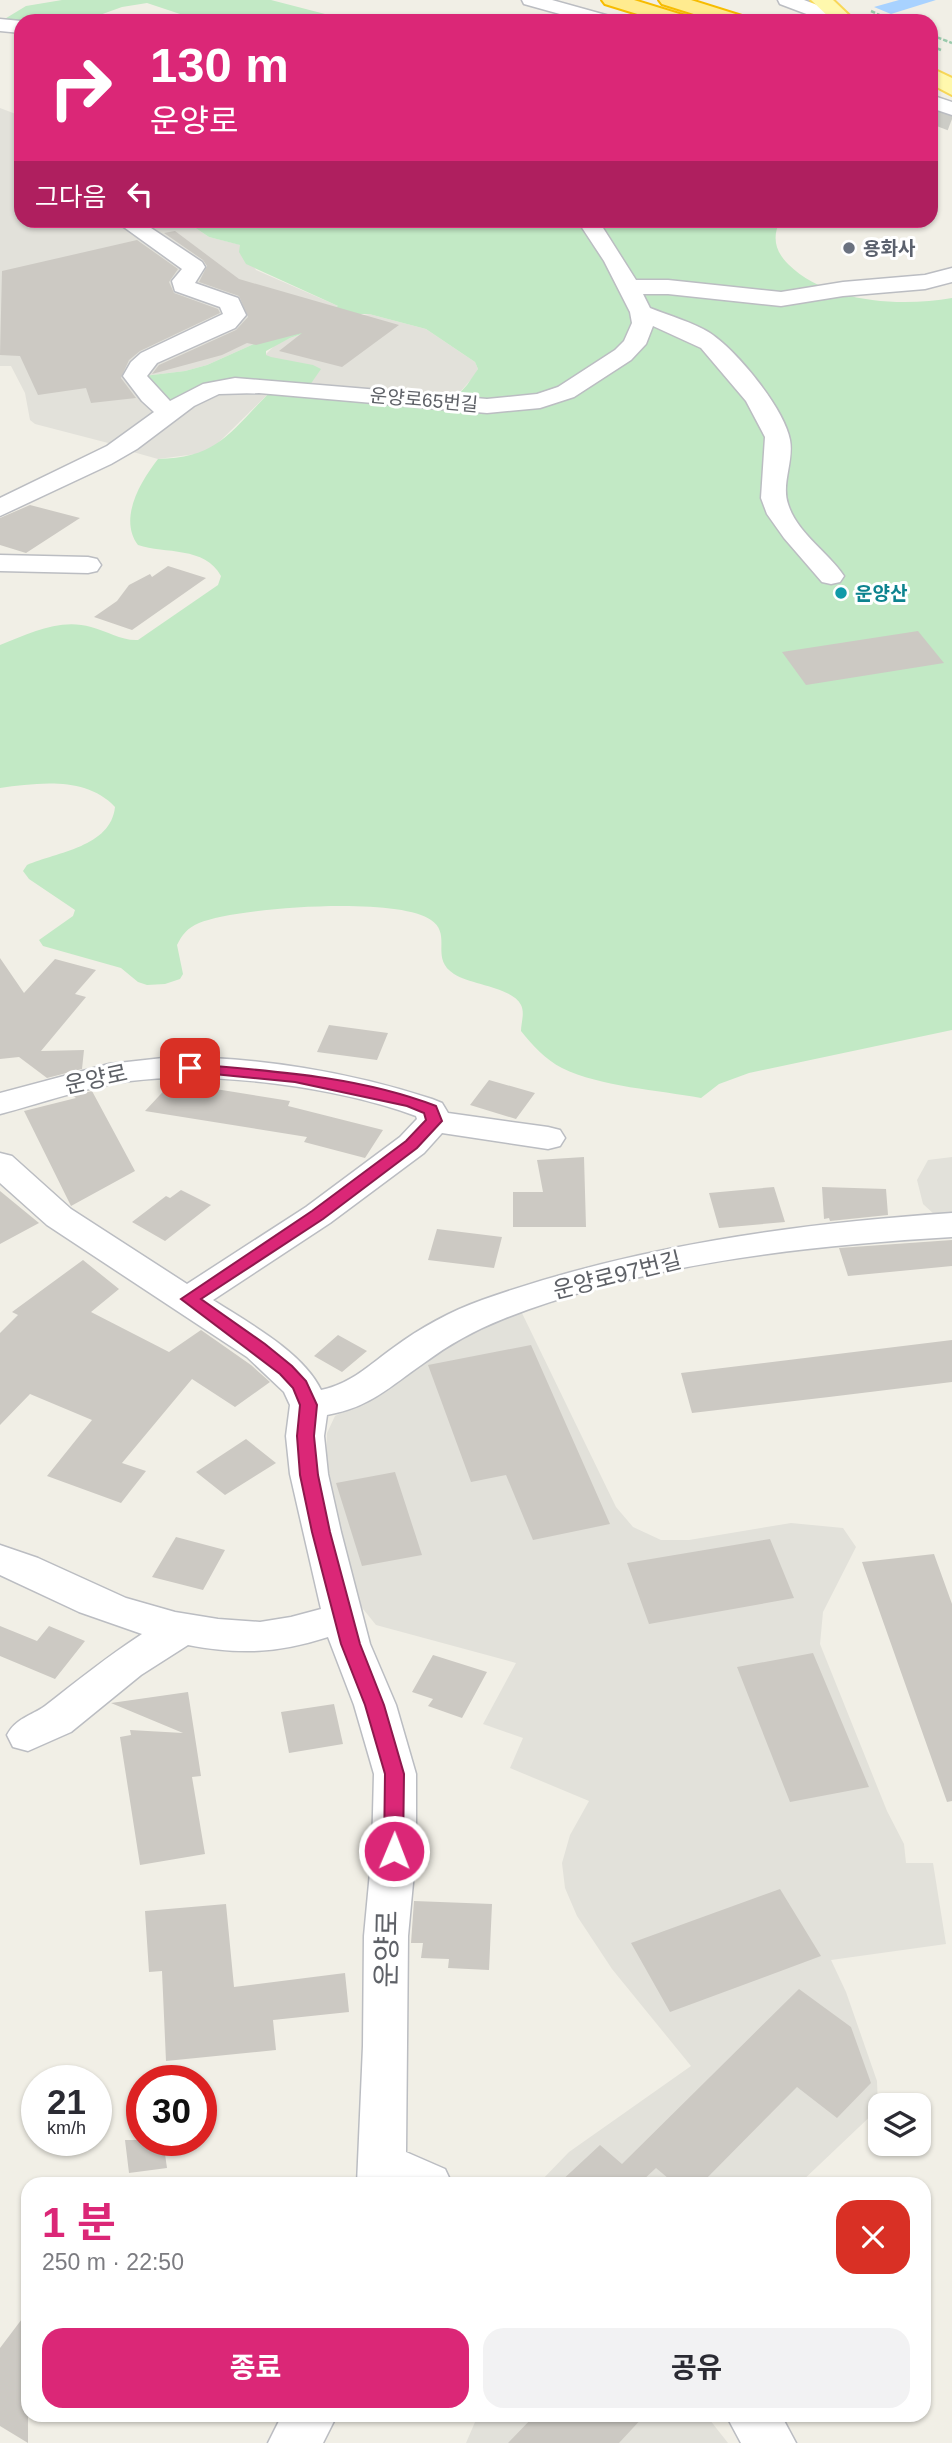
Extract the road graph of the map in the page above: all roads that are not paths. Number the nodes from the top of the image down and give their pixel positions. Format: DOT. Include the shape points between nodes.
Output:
graph roads {
  1 [pos="531,0"];
  2 [pos="612,0"];
  3 [pos="669,0"];
  4 [pos="787,0"];
  5 [pos="821,0"];
  6 [pos="581,14"];
  7 [pos="659,14"];
  8 [pos="715,14"];
  9 [pos="824,14"];
  10 [pos="836,14"];
  11 [pos="136,228"];
  12 [pos="593,228"];
  13 [pos="952,275"];
  14 [pos="628,287"];
  15 [pos="641,312"];
  16 [pos="169,412"];
  17 [pos="0,508"];
  18 [pos="0,563"];
  19 [pos="88,565"];
  20 [pos="831,576"];
  21 [pos="0,1104"];
  22 [pos="434,1121"];
  23 [pos="548,1138"];
  24 [pos="0,1164"];
  25 [pos="952,1226"];
  26 [pos="189,1299"];
  27 [pos="309,1405"];
  28 [pos="0,1560"];
  29 [pos="343,1617"];
  30 [pos="184,1627"];
  31 [pos="28,1735"];
  32 [pos="382,2174"];
  33 [pos="308,2422"];
  34 [pos="757,2422"];
  35 [pos="294,2443"];
  36 [pos="771,2443"];
  1 -- 6 [label="street"];
  2 -- 7 [label="highway"];
  3 -- 8 [label="highway"];
  4 -- 9 [label="street"];
  5 -- 10 [label="main road"];
  11 -- 16 [label="street" via="194,267 183,286 235,309 227,323 149,358 139,367 135,376"];
  12 -- 14 [label="street"];
  13 -- 14 [label="street" via="781,299"];
  14 -- 15 [label="street"];
  15 -- 16 [label="street, 운양로65번길" via="641,332 623,355 585,382 540,401 487,406 231,385 211,388"];
  15 -- 20 [label="street" via="715,348 769,415 780,456 774,501 779,514"];
  16 -- 17 [label="street, 운양로65번길" via="126,446"];
  18 -- 19 [label="street"];
  21 -- 22 [label="street, 운양로" via="107,1075 190,1068 295,1077 411,1102 430,1110"];
  22 -- 23 [label="street, 운양로"];
  22 -- 26 [label="street" via="412,1145 317,1215"];
  24 -- 26 [label="street" via="70,1224"];
  25 -- 27 [label="street, 운양로97번길" via="813,1236 580,1281 457,1324 403,1359 376,1383 349,1396"];
  26 -- 27 [label="street" via="286,1370"];
  27 -- 29 [label="street, 운양로" via="305,1436 309,1475"];
  28 -- 30 [label="street" via="94,1601"];
  29 -- 30 [label="street" via="262,1637"];
  29 -- 32 [label="street, 운양로" via="395,1774 386,1936"];
  30 -- 31 [label="street" via="127,1664 56,1720"];
  33 -- 35 [label="street"];
  34 -- 36 [label="street"];
}
